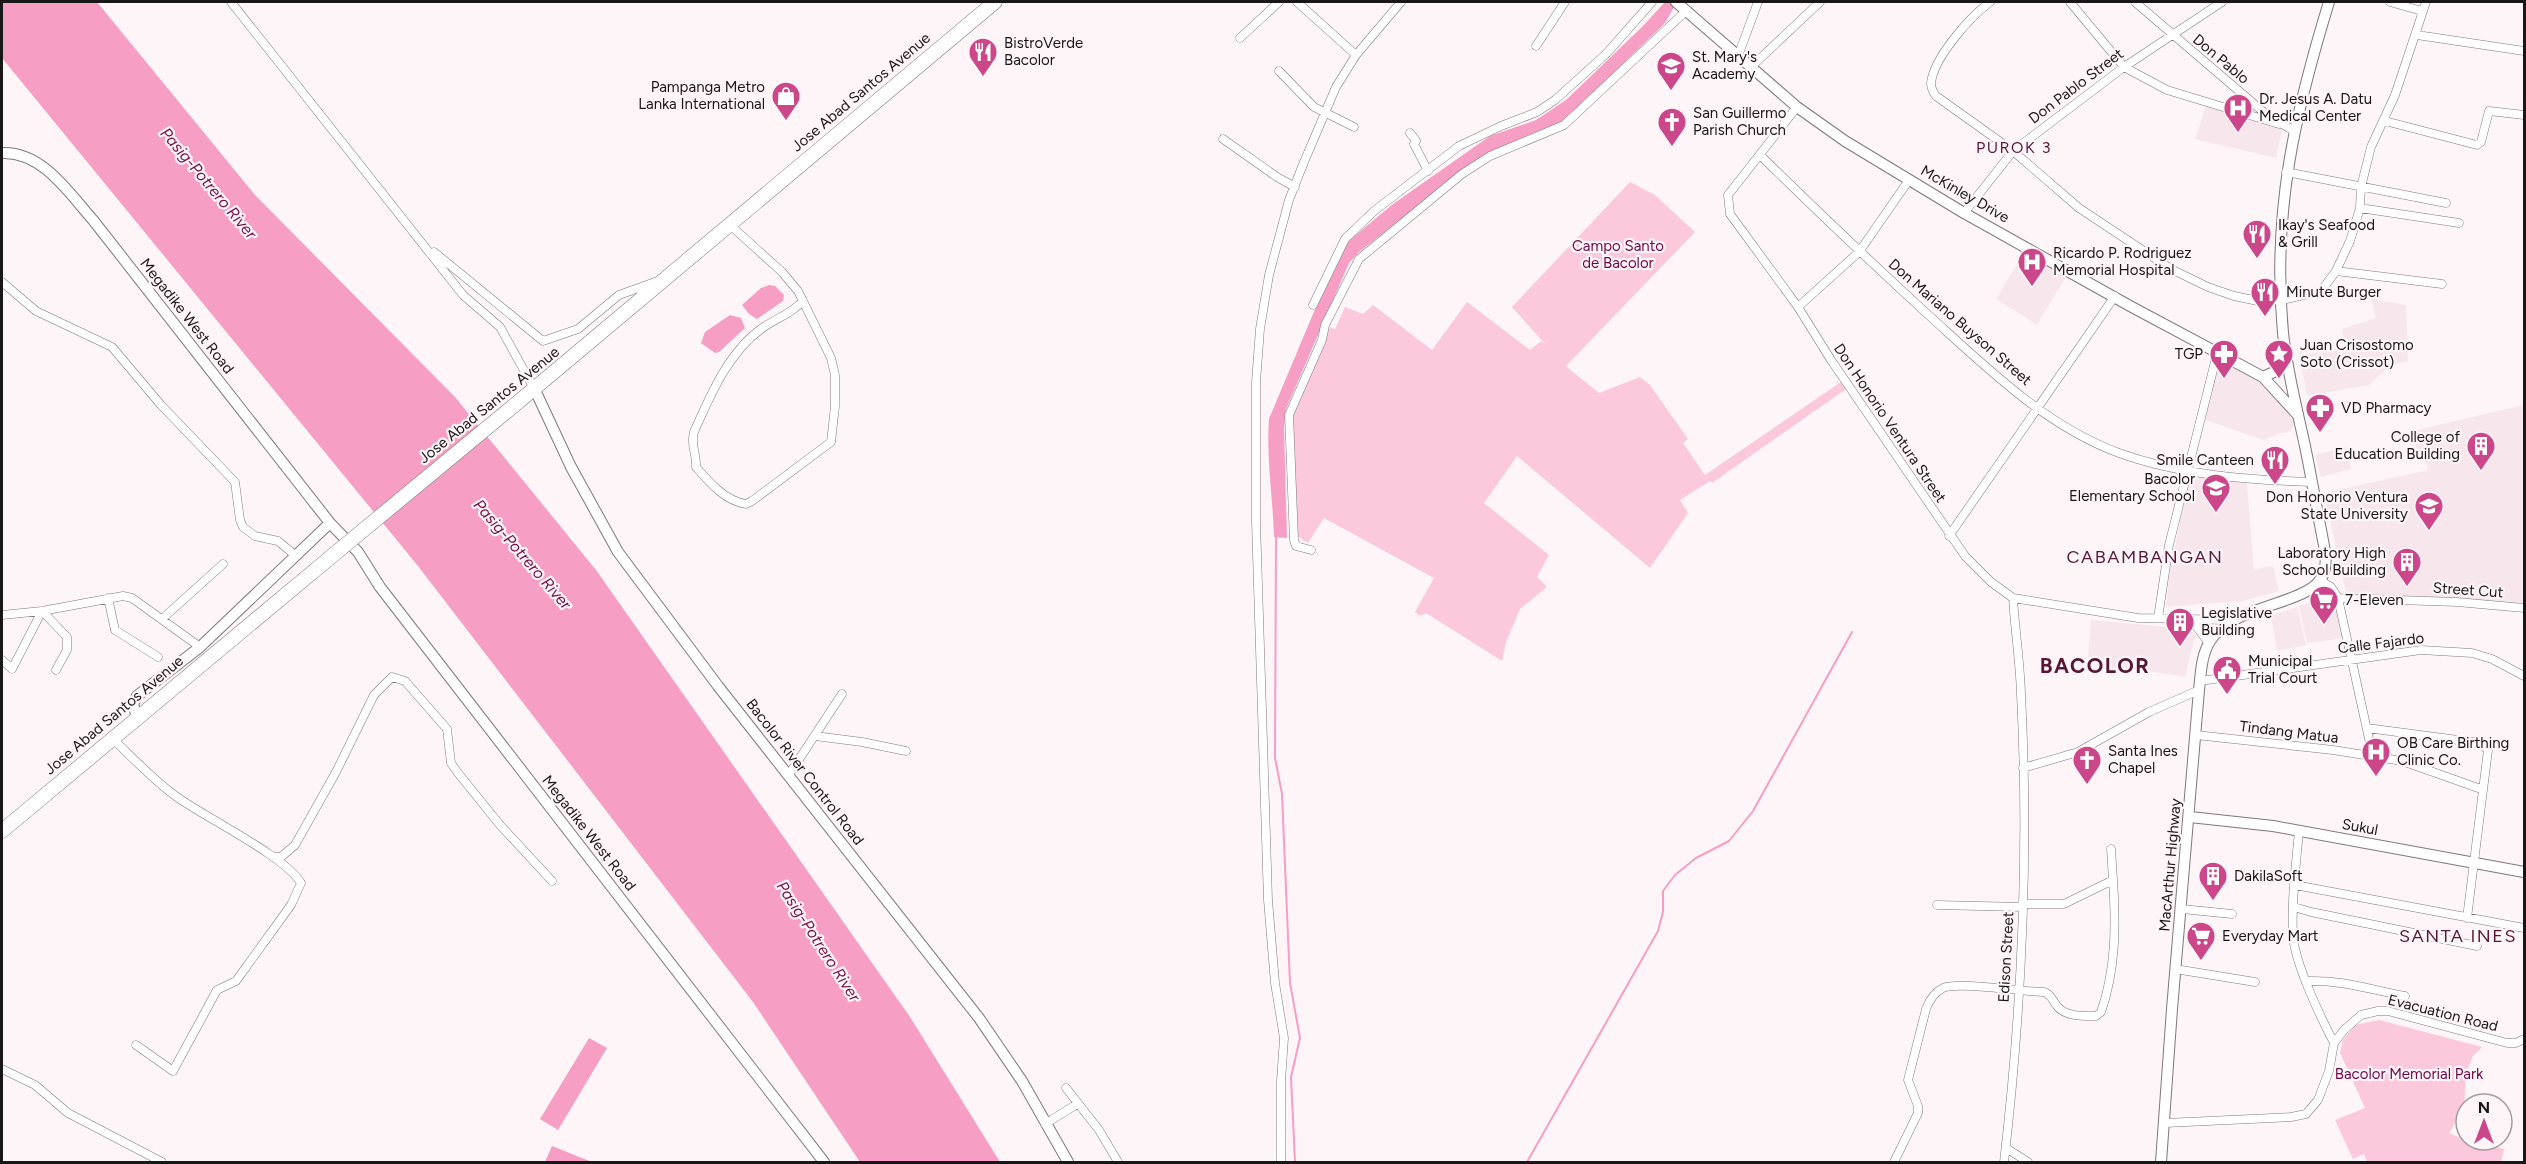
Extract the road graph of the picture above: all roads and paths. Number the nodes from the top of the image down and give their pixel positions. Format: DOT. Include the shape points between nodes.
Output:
graph roads {
  1 [pos="231,2"];
  2 [pos="995,2"];
  3 [pos="1279,2"];
  4 [pos="1297,2"];
  5 [pos="1401,2"];
  6 [pos="1565,2"];
  7 [pos="1652,2"];
  8 [pos="1758,2"];
  9 [pos="1820,2"];
  10 [pos="1990,2"];
  11 [pos="2070,2"];
  12 [pos="2135,2"];
  13 [pos="2222,2"];
  14 [pos="2329,2"];
  15 [pos="2390,2"];
  16 [pos="2426,2"];
  17 [pos="1680,5"];
  18 [pos="2422,11"];
  19 [pos="2172,34"];
  20 [pos="2417,35"];
  21 [pos="1240,38"];
  22 [pos="1536,46"];
  23 [pos="2524,51"];
  24 [pos="1356,55"];
  25 [pos="1738,56"];
  26 [pos="2124,67"];
  27 [pos="1751,68"];
  28 [pos="1279,70"];
  29 [pos="1797,107"];
  30 [pos="1325,114"];
  31 [pos="2524,115"];
  32 [pos="2385,121"];
  33 [pos="2279,124"];
  34 [pos="1354,126"];
  35 [pos="2294,131"];
  36 [pos="1410,133"];
  37 [pos="1223,139"];
  38 [pos="2013,152"];
  39 [pos="2,153"];
  40 [pos="1760,155"];
  41 [pos="1428,171"];
  42 [pos="2286,172"];
  43 [pos="1910,180"];
  44 [pos="1295,187"];
  45 [pos="2361,187"];
  46 [pos="2446,202"];
  47 [pos="2360,208"];
  48 [pos="1964,213"];
  49 [pos="2459,223"];
  50 [pos="730,225"];
  51 [pos="422,241"];
  52 [pos="1859,252"];
  53 [pos="2336,271"];
  54 [pos="668,278"];
  55 [pos="2,282"];
  56 [pos="2442,284"];
  57 [pos="2115,296"];
  58 [pos="2282,300"];
  59 [pos="803,301"];
  60 [pos="1313,305"];
  61 [pos="1798,307"];
  62 [pos="2217,354"];
  63 [pos="2286,354"];
  64 [pos="2263,377"];
  65 [pos="535,390"];
  66 [pos="2037,407"];
  67 [pos="2298,415"];
  68 [pos="2186,471"];
  69 [pos="2312,482"];
  70 [pos="330,523"];
  71 [pos="1949,536"];
  72 [pos="1311,550"];
  73 [pos="296,556"];
  74 [pos="223,564"];
  75 [pos="2320,580"];
  76 [pos="2338,597"];
  77 [pos="108,598"];
  78 [pos="2013,598"];
  79 [pos="2524,608"];
  80 [pos="42,611"];
  81 [pos="2,615"];
  82 [pos="2158,618"];
  83 [pos="2190,618"];
  84 [pos="162,619"];
  85 [pos="2232,620"];
  86 [pos="2209,643"];
  87 [pos="200,647"];
  88 [pos="158,657"];
  89 [pos="2,660"];
  90 [pos="2353,660"];
  91 [pos="56,670"];
  92 [pos="2524,676"];
  93 [pos="2200,686"];
  94 [pos="842,694"];
  95 [pos="137,717"];
  96 [pos="2367,728"];
  97 [pos="2196,735"];
  98 [pos="815,736"];
  99 [pos="112,738"];
  100 [pos="906,751"];
  101 [pos="2373,757"];
  102 [pos="2023,768"];
  103 [pos="789,776"];
  104 [pos="2481,789"];
  105 [pos="2190,817"];
  106 [pos="2,831"];
  107 [pos="2299,831"];
  108 [pos="2111,849"];
  109 [pos="273,857"];
  110 [pos="2475,863"];
  111 [pos="2524,872"];
  112 [pos="2113,880"];
  113 [pos="552,881"];
  114 [pos="2295,885"];
  115 [pos="1937,905"];
  116 [pos="2022,906"];
  117 [pos="2294,906"];
  118 [pos="2182,909"];
  119 [pos="2232,914"];
  120 [pos="2467,918"];
  121 [pos="2524,928"];
  122 [pos="2477,946"];
  123 [pos="2175,969"];
  124 [pos="2307,981"];
  125 [pos="2255,982"];
  126 [pos="2018,991"];
  127 [pos="2405,996"];
  128 [pos="2524,1039"];
  129 [pos="2334,1043"];
  130 [pos="136,1045"];
  131 [pos="2,1069"];
  132 [pos="1066,1088"];
  133 [pos="1077,1104"];
  134 [pos="2165,1123"];
  135 [pos="1045,1124"];
  136 [pos="2006,1148"];
  137 [pos="162,1162"];
  138 [pos="824,1162"];
  139 [pos="1068,1162"];
  140 [pos="1118,1162"];
  141 [pos="1281,1162"];
  142 [pos="1894,1162"];
  143 [pos="2004,1162"];
  144 [pos="2028,1162"];
  145 [pos="2161,1162"];
  1 -- 51 [label="street"];
  2 -- 50 [label="highway, Jose Abad Santos Avenue"];
  3 -- 21 [label="street"];
  4 -- 24 [label="street"];
  5 -- 24 [label="street"];
  6 -- 22 [label="street"];
  7 -- 41 [label="street" via="1606,54 1555,100 1537,112 1459,146"];
  8 -- 25 [label="street"];
  9 -- 27 [label="street"];
  10 -- 38 [label="street" via="1961,27 1930,86 1936,96"];
  11 -- 26 [label="street"];
  12 -- 19 [label="street, Don Pablo"];
  13 -- 19 [label="street, Don Pablo Street"];
  14 -- 35 [label="street"];
  15 -- 18 [label="street"];
  16 -- 18 [label="street"];
  17 -- 25 [label="street, McKinley Drive"];
  17 -- 72 [label="street" via="1564,125 1490,156 1462,174 1359,259 1325,325 1289,416 1294,540 1296,546"];
  18 -- 20 [label="street"];
  19 -- 26 [label="street, Don Pablo Street"];
  19 -- 33 [label="street, Don Pablo"];
  20 -- 23 [label="street"];
  20 -- 32 [label="street"];
  24 -- 30 [label="street"];
  25 -- 27 [label="street, McKinley Drive"];
  26 -- 33 [label="street" via="2167,90"];
  26 -- 38 [label="street, Don Pablo Street"];
  27 -- 29 [label="street, McKinley Drive"];
  28 -- 30 [label="street" via="1309,103"];
  29 -- 40 [label="street, Don Honorio Ventura Street"];
  29 -- 43 [label="street, McKinley Drive"];
  30 -- 34 [label="street"];
  30 -- 44 [label="street"];
  31 -- 32 [label="street" via="2489,111 2477,146"];
  32 -- 45 [label="street" via="2371,147"];
  33 -- 35 [label="street, Don Pablo"];
  35 -- 42 [label="street"];
  36 -- 41 [label="street"];
  37 -- 44 [label="street"];
  38 -- 48 [label="street, Don Pablo Street"];
  38 -- 58 [label="street" via="2079,208 2171,269 2234,296"];
  39 -- 70 [label="street, Megadike West Road" via="38,163 93,220"];
  40 -- 52 [label="street, Don Mariano Buyson Street"];
  40 -- 61 [label="street, Don Honorio Ventura Street" via="1728,195 1730,214"];
  41 -- 60 [label="street" via="1344,239"];
  42 -- 45 [label="street"];
  42 -- 58 [label="street" via="2280,233"];
  43 -- 48 [label="street, McKinley Drive"];
  43 -- 52 [label="street"];
  44 -- 141 [label="street" via="1269,275 1256,382 1256,522 1268,900 1284,1038"];
  45 -- 46 [label="street"];
  45 -- 47 [label="street"];
  47 -- 49 [label="street"];
  47 -- 53 [label="street"];
  48 -- 57 [label="street, McKinley Drive"];
  50 -- 54 [label="highway, Jose Abad Santos Avenue"];
  50 -- 59 [label="street" via="782,272"];
  51 -- 54 [label="street" via="543,341 578,329 619,295"];
  51 -- 65 [label="street" via="463,295 500,327"];
  52 -- 61 [label="street"];
  52 -- 66 [label="street, Don Mariano Buyson Street" via="1991,372"];
  53 -- 56 [label="street"];
  53 -- 58 [label="street" via="2321,291"];
  54 -- 65 [label="highway, Jose Abad Santos Avenue"];
  55 -- 73 [label="street" via="36,312 112,347 235,482 243,527 255,536 278,541"];
  57 -- 62 [label="street, McKinley Drive"];
  57 -- 66 [label="street"];
  58 -- 63 [label="street"];
  59 -- 59 [label="street" via="790,314 762,328 732,357 693,432 696,467 736,502 752,501 831,442 835,375 831,358"];
  61 -- 71 [label="street, Don Honorio Ventura Street"];
  62 -- 64 [label="street, McKinley Drive"];
  62 -- 68 [label="street"];
  63 -- 64 [label="street" via="2278,370"];
  63 -- 67 [label="street"];
  64 -- 67 [label="street, McKinley Drive"];
  65 -- 95 [label="highway, Jose Abad Santos Avenue, bridge"];
  65 -- 103 [label="street, Bacolor River Control Road" via="571,467 618,552"];
  66 -- 68 [label="street, Don Mariano Buyson Street" via="2099,444"];
  66 -- 71 [label="street"];
  67 -- 69 [label="street"];
  68 -- 69 [label="street, Don Mariano Buyson Street"];
  68 -- 82 [label="street"];
  69 -- 75 [label="street" via="2325,555"];
  70 -- 73 [label="street"];
  70 -- 138 [label="street, Megadike West Road" via="358,552 401,615"];
  71 -- 78 [label="street, Don Honorio Ventura Street" via="1981,573"];
  73 -- 87 [label="street"];
  74 -- 84 [label="street"];
  75 -- 76 [label="street"];
  75 -- 85 [label="street, MacArthur Highway" via="2305,593"];
  76 -- 79 [label="street, Street Cut"];
  76 -- 90 [label="street"];
  77 -- 80 [label="street"];
  77 -- 84 [label="street" via="132,598"];
  77 -- 88 [label="street" via="115,630"];
  78 -- 82 [label="street, Don Honorio Ventura Street"];
  78 -- 102 [label="street, Edison Street"];
  80 -- 81 [label="street"];
  80 -- 89 [label="street" via="12,669"];
  80 -- 91 [label="street" via="67,637"];
  82 -- 83 [label="street, Don Honorio Ventura Street"];
  83 -- 85 [label="street, Don Honorio Ventura Street"];
  83 -- 86 [label="street"];
  84 -- 87 [label="street"];
  85 -- 86 [label="street, MacArthur Highway"];
  86 -- 93 [label="street, MacArthur Highway"];
  87 -- 95 [label="street" via="137,696 133,704"];
  90 -- 92 [label="street, Calle Fajardo" via="2421,650 2472,653"];
  90 -- 93 [label="street, Calle Fajardo"];
  90 -- 96 [label="street"];
  93 -- 97 [label="street, MacArthur Highway"];
  93 -- 102 [label="street" via="2078,752"];
  94 -- 98 [label="street"];
  95 -- 99 [label="highway, Jose Abad Santos Avenue"];
  96 -- 101 [label="street"];
  96 -- 104 [label="street" via="2482,745 2489,755"];
  97 -- 101 [label="street, Tindang Matua"];
  97 -- 105 [label="street, MacArthur Highway"];
  98 -- 100 [label="street"];
  98 -- 103 [label="street"];
  99 -- 106 [label="highway, Jose Abad Santos Avenue"];
  99 -- 109 [label="street" via="176,796"];
  101 -- 104 [label="street, Tindang Matua" via="2427,769"];
  102 -- 116 [label="street, Edison Street"];
  103 -- 135 [label="street, Bacolor River Control Road" via="979,1018 1022,1081"];
  104 -- 110 [label="street"];
  105 -- 107 [label="street, Sukul" via="2239,820"];
  105 -- 118 [label="street, MacArthur Highway"];
  107 -- 110 [label="street, Sukul"];
  107 -- 114 [label="street"];
  108 -- 112 [label="street"];
  109 -- 113 [label="street" via="281,857 295,845 374,694 392,677 405,681 447,729 451,763 500,825"];
  109 -- 130 [label="street" via="296,874 301,883 291,904 236,981 217,990 173,1071"];
  110 -- 111 [label="street, Sukul"];
  110 -- 120 [label="street"];
  112 -- 116 [label="street" via="2064,904"];
  112 -- 126 [label="street" via="2113,961 2104,1003 2096,1016 2061,1010 2048,993"];
  114 -- 117 [label="street"];
  114 -- 120 [label="street"];
  115 -- 116 [label="street"];
  116 -- 126 [label="street, Edison Street"];
  117 -- 122 [label="street"];
  117 -- 124 [label="street" via="2295,948"];
  118 -- 119 [label="street"];
  118 -- 123 [label="street, MacArthur Highway"];
  120 -- 121 [label="street"];
  123 -- 125 [label="street"];
  123 -- 134 [label="street, MacArthur Highway"];
  124 -- 127 [label="street" via="2350,983"];
  124 -- 129 [label="street"];
  126 -- 136 [label="street, Edison Street"];
  126 -- 142 [label="street" via="1950,986 1931,1000 1908,1080 1918,1113"];
  128 -- 129 [label="street, Evacuation Road" via="2516,1043 2494,1041 2378,1011 2355,1020"];
  129 -- 134 [label="street" via="2318,1100 2306,1114"];
  131 -- 137 [label="street" via="35,1085 68,1113"];
  132 -- 133 [label="street"];
  133 -- 135 [label="street"];
  133 -- 140 [label="street"];
  134 -- 145 [label="street, MacArthur Highway"];
  135 -- 139 [label="street, Bacolor River Control Road"];
  136 -- 143 [label="street, Edison Street"];
  136 -- 144 [label="street"];
}
